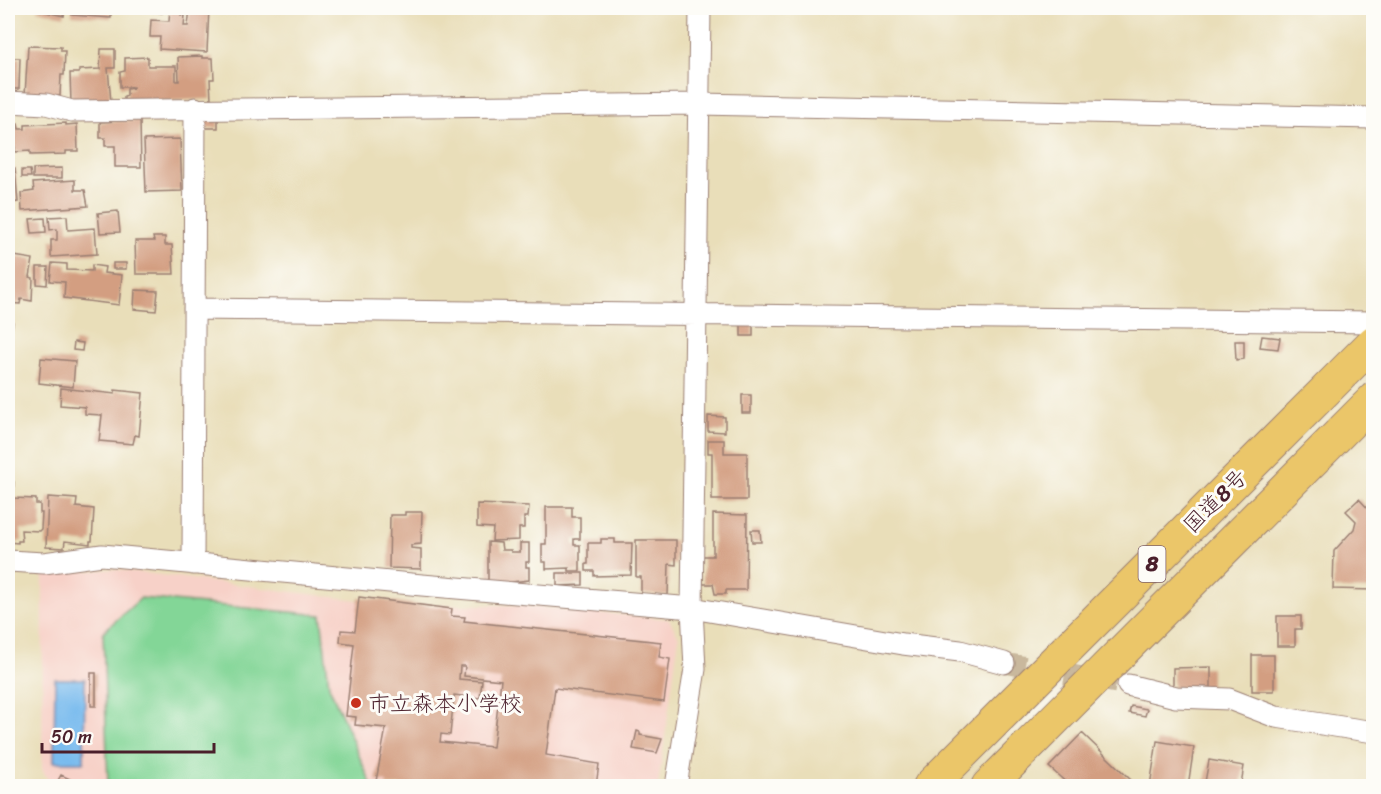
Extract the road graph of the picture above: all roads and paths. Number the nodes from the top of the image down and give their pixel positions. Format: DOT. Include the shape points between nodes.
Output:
graph roads {
  1 [pos="700,8"];
  2 [pos="8,102"];
  3 [pos="699,104"];
  4 [pos="195,108"];
  5 [pos="1374,118"];
  6 [pos="194,309"];
  7 [pos="696,314"];
  8 [pos="1374,322"];
  9 [pos="1374,342"];
  10 [pos="1374,399"];
  11 [pos="8,561"];
  12 [pos="193,564"];
  13 [pos="692,608"];
  14 [pos="1004,663"];
  15 [pos="1128,685"];
  16 [pos="1374,732"];
  17 [pos="994,782"];
  18 [pos="676,786"];
  19 [pos="930,786"];
  1 -- 3 [label="street"];
  2 -- 4 [label="street" via="46,104 72,111"];
  3 -- 4 [label="street"];
  3 -- 5 [label="street"];
  3 -- 7 [label="street"];
  4 -- 6 [label="street"];
  6 -- 7 [label="street"];
  6 -- 12 [label="street"];
  7 -- 8 [label="street"];
  7 -- 13 [label="street"];
  9 -- 19 [label="highway, 国道8号 / 8"];
  10 -- 17 [label="highway, 国道8号 / 8"];
  11 -- 12 [label="street" via="44,563 102,555"];
  12 -- 13 [label="street"];
  13 -- 14 [label="street" via="960,651"];
  13 -- 18 [label="street" via="695,669"];
  15 -- 16 [label="street" via="1176,697 1230,699 1276,717"];
}
